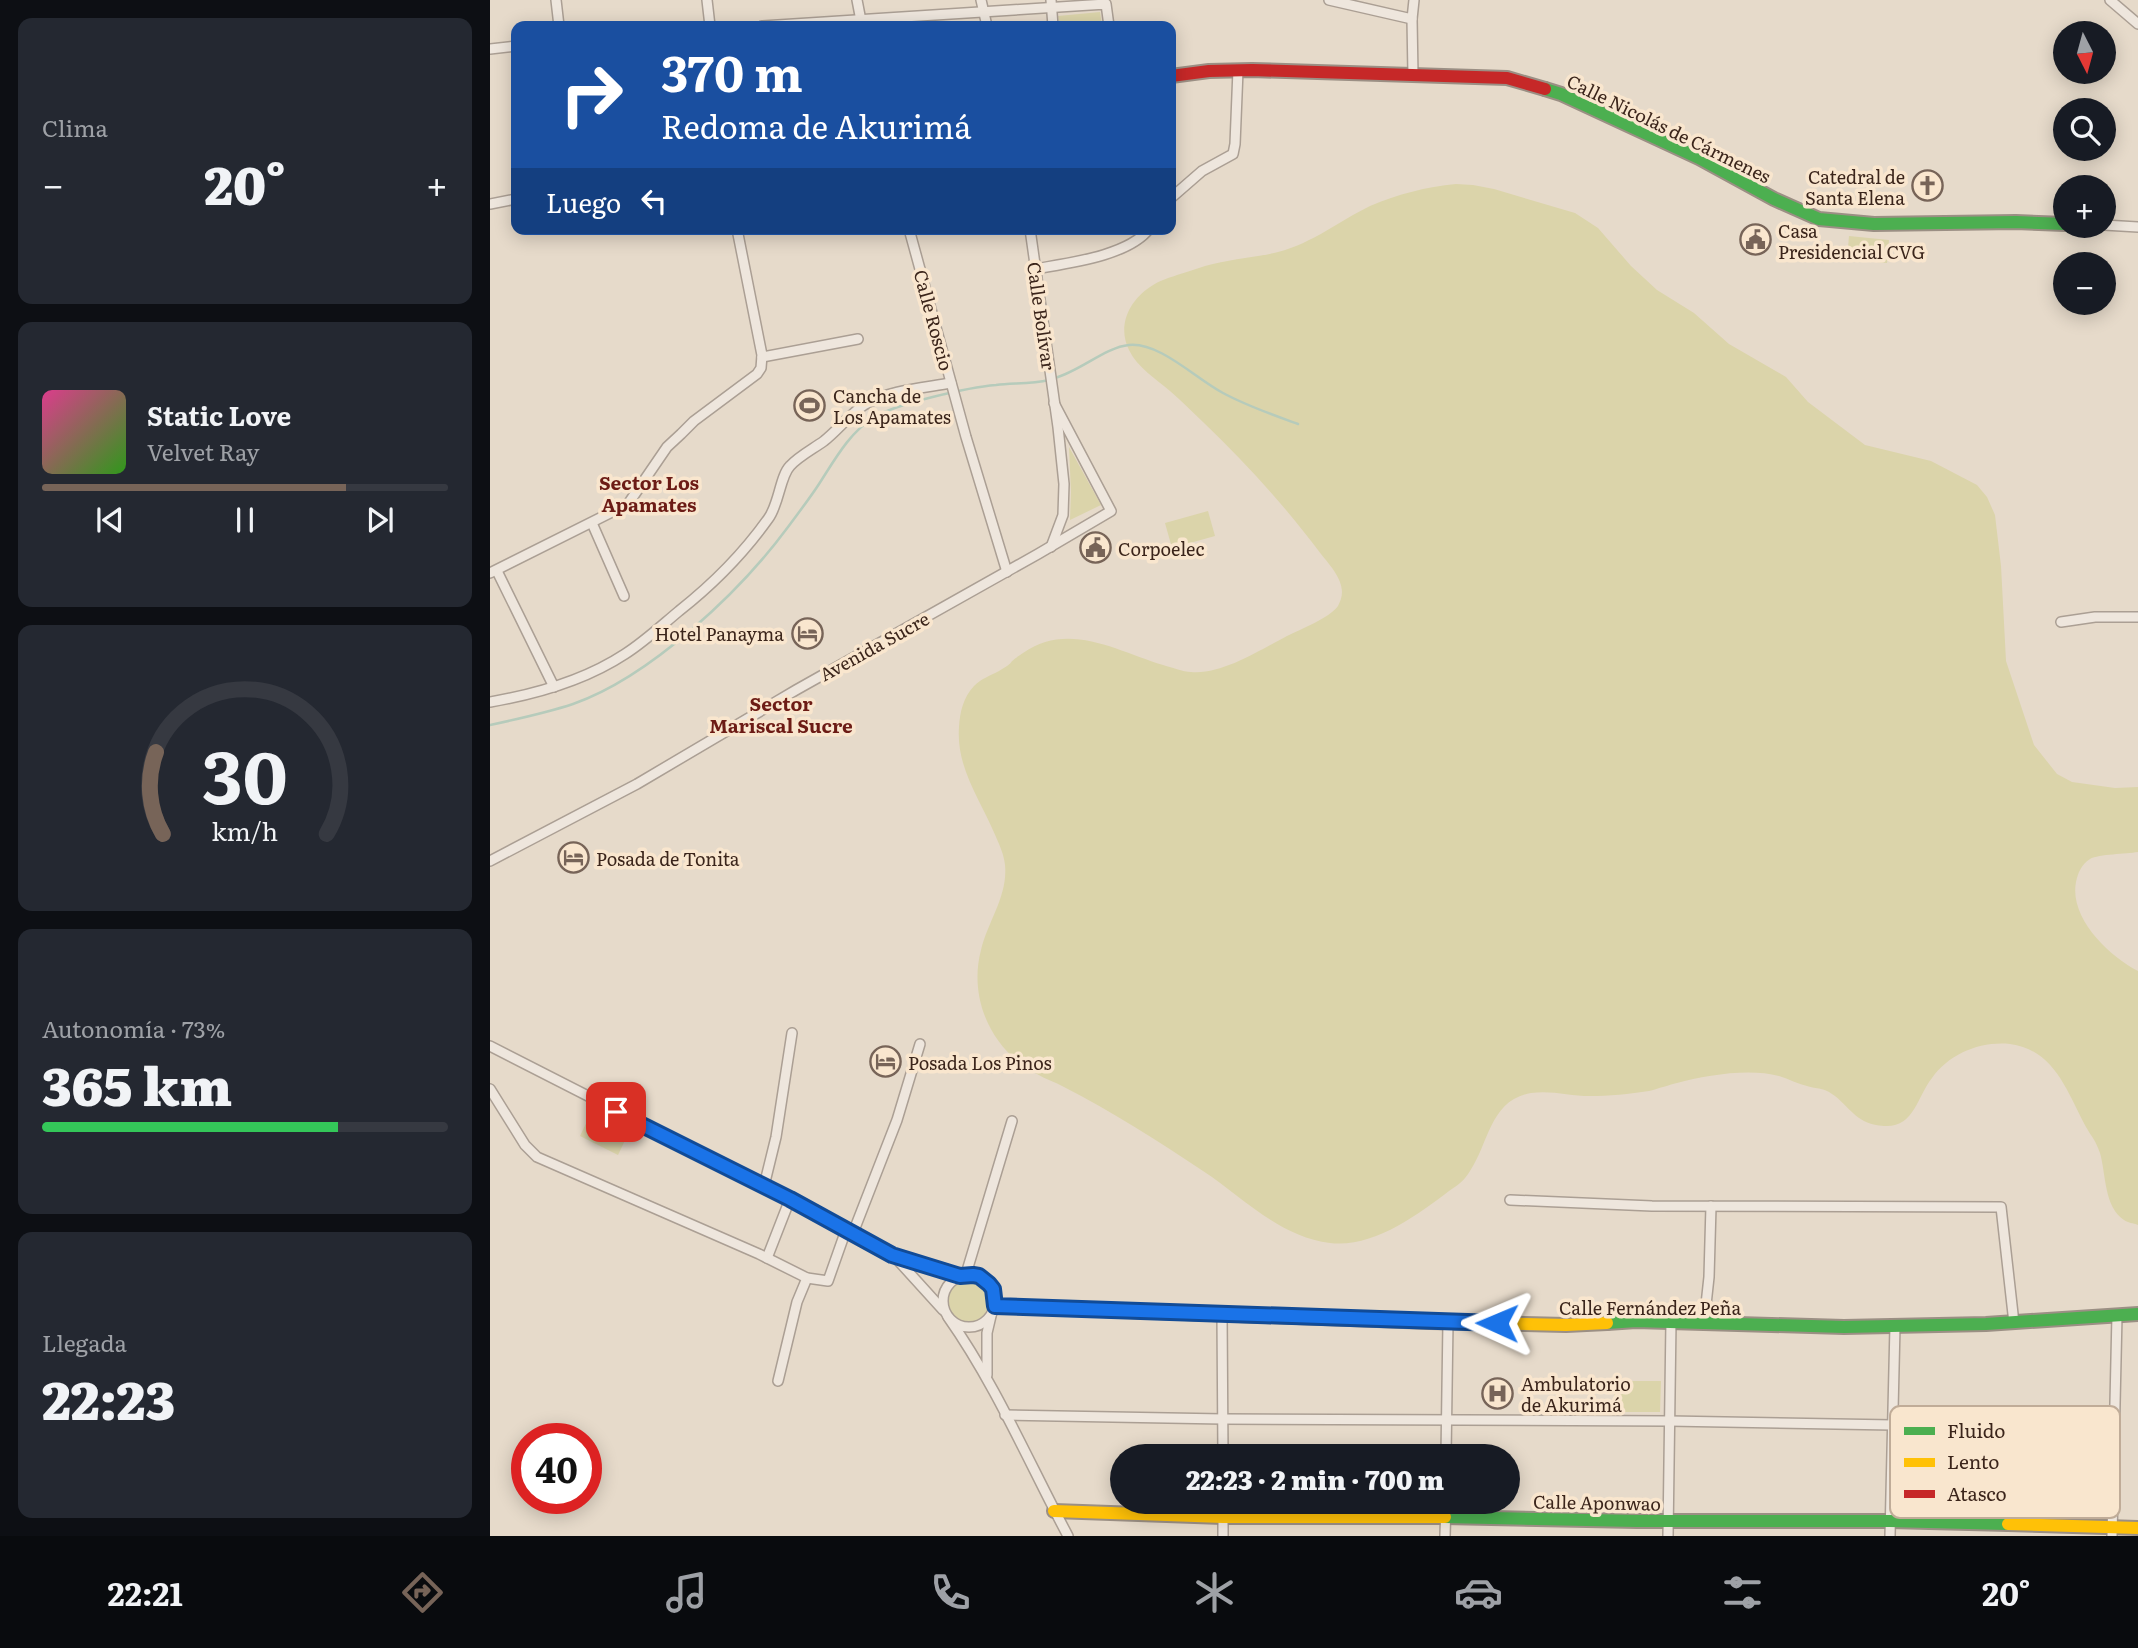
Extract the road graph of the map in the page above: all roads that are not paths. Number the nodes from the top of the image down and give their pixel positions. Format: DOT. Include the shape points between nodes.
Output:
graph roads {
  1 [pos="555,0"];
  2 [pos="707,0"];
  3 [pos="857,0"];
  4 [pos="981,0"];
  5 [pos="1329,0"];
  6 [pos="1414,0"];
  7 [pos="2110,0"];
  8 [pos="1051,4"];
  9 [pos="984,12"];
  10 [pos="1412,19"];
  11 [pos="558,21"];
  12 [pos="709,21"];
  13 [pos="861,21"];
  14 [pos="883,21"];
  15 [pos="986,21"];
  16 [pos="1109,21"];
  17 [pos="2138,24"];
  18 [pos="511,46"];
  19 [pos="490,48"];
  20 [pos="1238,70"];
  21 [pos="1176,75"];
  22 [pos="1412,75"];
  23 [pos="1176,194"];
  24 [pos="511,200"];
  25 [pos="490,204"];
  26 [pos="2053,224"];
  27 [pos="2116,226"];
  28 [pos="2138,227"];
  29 [pos="738,235"];
  30 [pos="911,235"];
  31 [pos="1031,235"];
  32 [pos="1143,235"];
  33 [pos="1035,269"];
  34 [pos="858,338"];
  35 [pos="762,357"];
  36 [pos="953,390"];
  37 [pos="1054,403"];
  38 [pos="1111,511"];
  39 [pos="593,523"];
  40 [pos="1051,547"];
  41 [pos="1007,572"];
  42 [pos="492,573"];
  43 [pos="624,596"];
  44 [pos="2138,617"];
  45 [pos="2061,622"];
  46 [pos="554,687"];
  47 [pos="490,702"];
  48 [pos="490,862"];
  49 [pos="792,1032"];
  50 [pos="920,1044"];
  51 [pos="490,1046"];
  52 [pos="490,1089"];
  53 [pos="1012,1121"];
  54 [pos="764,1186"];
  55 [pos="790,1199"];
  56 [pos="1510,1200"];
  57 [pos="1711,1206"];
  58 [pos="850,1232"];
  59 [pos="892,1255"];
  60 [pos="767,1258"];
  61 [pos="963,1275"];
  62 [pos="807,1278"];
  63 [pos="993,1310"];
  64 [pos="1223,1314"];
  65 [pos="2138,1314"];
  66 [pos="947,1315"];
  67 [pos="2117,1315"];
  68 [pos="1671,1321"];
  69 [pos="1448,1322"];
  70 [pos="1704,1323"];
  71 [pos="2014,1323"];
  72 [pos="1895,1326"];
  73 [pos="987,1377"];
  74 [pos="778,1381"];
  75 [pos="1893,1406"];
  76 [pos="2115,1406"];
  77 [pos="1005,1415"];
  78 [pos="1223,1419"];
  79 [pos="1447,1419"];
  80 [pos="1669,1421"];
  81 [pos="1890,1425"];
  82 [pos="1223,1444"];
  83 [pos="1446,1444"];
  84 [pos="1054,1511"];
  85 [pos="1223,1517"];
  86 [pos="1446,1517"];
  87 [pos="1890,1518"];
  88 [pos="1668,1521"];
  89 [pos="1890,1521"];
  90 [pos="2138,1528"];
  91 [pos="2112,1532"];
  92 [pos="1068,1536"];
  93 [pos="1223,1536"];
  94 [pos="1446,1536"];
  95 [pos="1668,1536"];
  96 [pos="1890,1536"];
  1 -- 11 [label="street"];
  2 -- 12 [label="street"];
  3 -- 13 [label="street"];
  4 -- 9 [label="street"];
  5 -- 10 [label="street"];
  6 -- 10 [label="street"];
  7 -- 17 [label="street"];
  8 -- 9 [label="street"];
  8 -- 16 [label="street" via="1106,4"];
  9 -- 14 [label="street"];
  9 -- 15 [label="street"];
  10 -- 22 [label="street"];
  18 -- 19 [label="street"];
  20 -- 21 [label="street, Calle Nicolás de Cármenes"];
  20 -- 22 [label="street, Calle Nicolás de Cármenes"];
  20 -- 23 [label="street" via="1233,154 1202,171"];
  22 -- 26 [label="street, Calle Nicolás de Cármenes" via="1507,78 1561,94 1819,219 1874,224"];
  24 -- 25 [label="street"];
  27 -- 28 [label="street"];
  29 -- 35 [label="street"];
  30 -- 36 [label="street, Calle Roscio"];
  31 -- 33 [label="street, Calle Bolívar"];
  32 -- 33 [label="street" via="1114,251"];
  33 -- 37 [label="street, Calle Bolívar"];
  34 -- 35 [label="street"];
  35 -- 39 [label="street" via="757,374 667,447 628,504"];
  36 -- 41 [label="street, Calle Roscio"];
  36 -- 46 [label="street" via="890,395 863,406 788,467 766,522 700,593 624,655"];
  37 -- 38 [label="street, Calle Bolívar"];
  37 -- 40 [label="street, Calle Bolívar" via="1065,499"];
  38 -- 40 [label="street, Avenida Sucre"];
  39 -- 42 [label="street"];
  39 -- 43 [label="street"];
  40 -- 41 [label="street, Avenida Sucre"];
  41 -- 48 [label="street, Avenida Sucre" via="626,790"];
  42 -- 46 [label="street"];
  44 -- 45 [label="street"];
  46 -- 47 [label="street"];
  49 -- 54 [label="street"];
  50 -- 58 [label="street" via="897,1120"];
  51 -- 54 [label="street"];
  52 -- 60 [label="street" via="537,1157"];
  53 -- 61 [label="street"];
  54 -- 55 [label="street"];
  55 -- 58 [label="street"];
  55 -- 60 [label="street"];
  56 -- 57 [label="street"];
  57 -- 70 [label="street"];
  57 -- 71 [label="street" via="2001,1207"];
  58 -- 59 [label="street"];
  58 -- 62 [label="street" via="828,1281"];
  59 -- 61 [label="street"];
  59 -- 66 [label="street"];
  60 -- 62 [label="street"];
  61 -- 63 [label="street" via="979,1276 989,1284 995,1295"];
  61 -- 66 [label="street" via="943,1293"];
  62 -- 74 [label="street"];
  63 -- 64 [label="street, Calle Fernández Peña"];
  63 -- 66 [label="street" via="983,1323 971,1327 958,1325"];
  63 -- 73 [label="street" via="987,1334"];
  64 -- 69 [label="street, Calle Fernández Peña"];
  64 -- 78 [label="street"];
  65 -- 67 [label="street, Calle Fernández Peña"];
  66 -- 73 [label="street"];
  67 -- 71 [label="street, Calle Fernández Peña"];
  67 -- 76 [label="street"];
  68 -- 69 [label="street, Calle Fernández Peña" via="1566,1325"];
  68 -- 70 [label="street, Calle Fernández Peña"];
  68 -- 80 [label="street"];
  69 -- 79 [label="street"];
  70 -- 72 [label="street, Calle Fernández Peña"];
  71 -- 72 [label="street, Calle Fernández Peña"];
  72 -- 75 [label="street"];
  73 -- 77 [label="street"];
  77 -- 78 [label="street"];
  77 -- 84 [label="street"];
  78 -- 79 [label="street"];
  78 -- 82 [label="street"];
  79 -- 80 [label="street"];
  79 -- 83 [label="street"];
  80 -- 81 [label="street"];
  80 -- 88 [label="street"];
  84 -- 85 [label="street, Calle Aponwao"];
  84 -- 92 [label="street"];
  85 -- 86 [label="street, Calle Aponwao"];
  85 -- 93 [label="street"];
  86 -- 88 [label="street, Calle Aponwao"];
  86 -- 94 [label="street"];
  87 -- 89 [label="street"];
  88 -- 89 [label="street, Calle Aponwao"];
  88 -- 95 [label="street"];
  89 -- 91 [label="street, Calle Aponwao"];
  89 -- 96 [label="street"];
  90 -- 91 [label="street, Calle Aponwao"];
}
